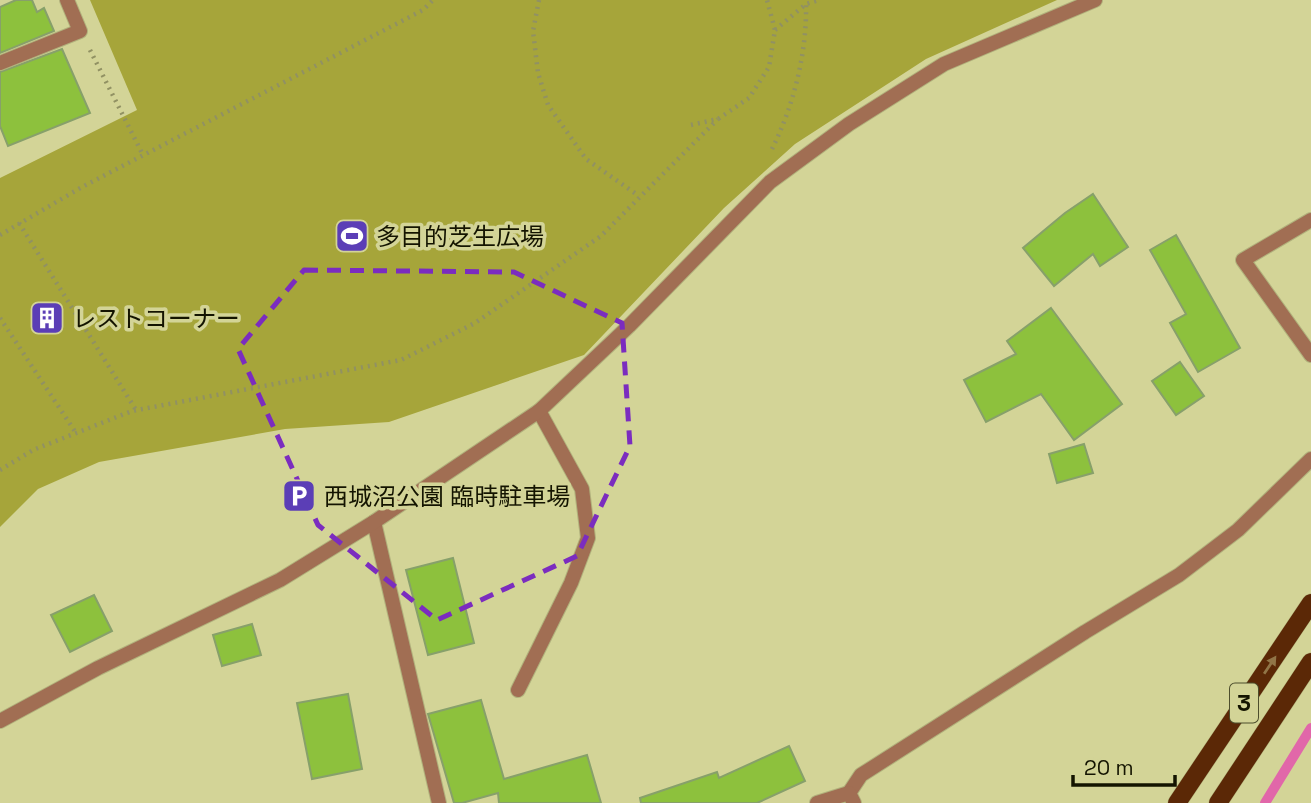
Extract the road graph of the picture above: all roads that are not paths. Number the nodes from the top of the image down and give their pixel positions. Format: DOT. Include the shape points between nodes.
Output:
graph roads {
  1 [pos="67,0"];
  2 [pos="1095,0"];
  3 [pos="0,63"];
  4 [pos="1311,220"];
  5 [pos="1311,355"];
  6 [pos="538,411"];
  7 [pos="1311,459"];
  8 [pos="374,522"];
  9 [pos="1311,603"];
  10 [pos="1308,671"];
  11 [pos="518,690"];
  12 [pos="0,721"];
  13 [pos="851,798"];
  14 [pos="439,803"];
  15 [pos="817,803"];
  16 [pos="1177,803"];
  17 [pos="1218,803"];
  1 -- 3 [label="street" via="80,31"];
  2 -- 6 [label="street" via="944,64 849,124 770,182"];
  4 -- 5 [label="street" via="1243,260"];
  6 -- 8 [label="street"];
  6 -- 11 [label="street" via="582,489 588,538"];
  7 -- 13 [label="street" via="1238,530 1196,563 861,775"];
  8 -- 12 [label="street" via="280,580"];
  8 -- 14 [label="street"];
  16 -- 9 [label="main road, 3, one-way"];
  10 -- 17 [label="main road, 3"];
  13 -- 15 [label="street"];
}
